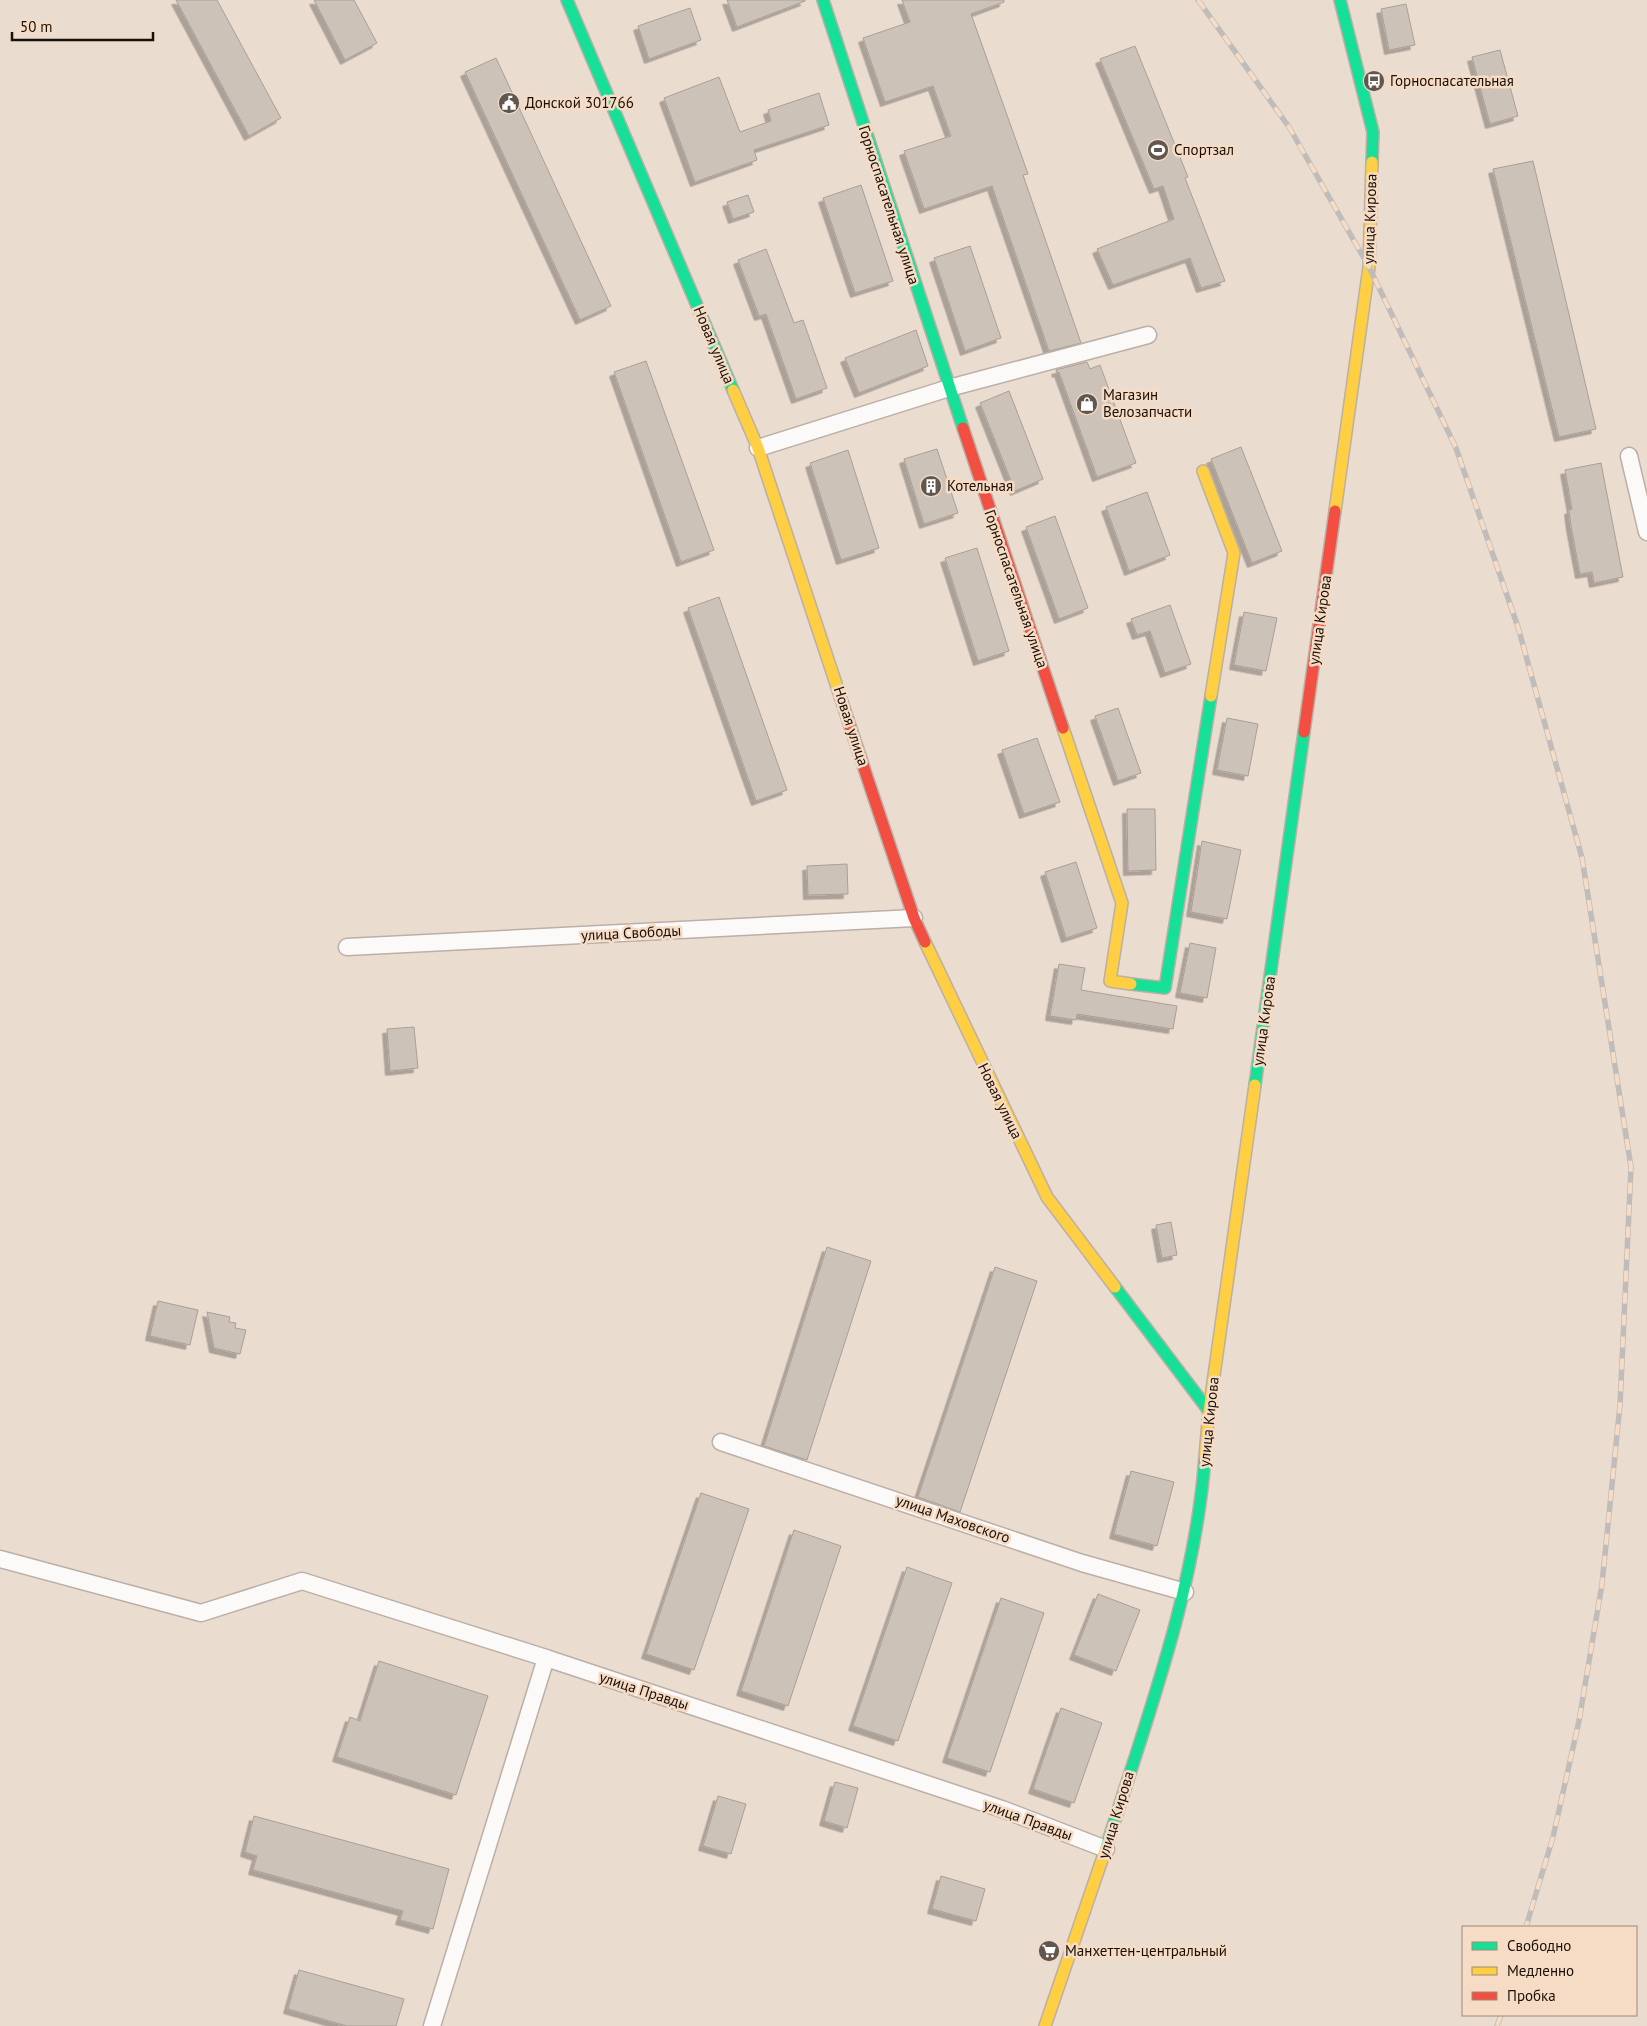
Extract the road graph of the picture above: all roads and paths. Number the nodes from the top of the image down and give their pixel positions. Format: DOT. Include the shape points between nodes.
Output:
graph roads {
  1 [pos="823,0"];
  2 [pos="1340,0"];
  3 [pos="572,1"];
  4 [pos="1148,335"];
  5 [pos="949,388"];
  6 [pos="758,448"];
  7 [pos="1628,456"];
  8 [pos="1203,471"];
  9 [pos="1647,532"];
  10 [pos="914,918"];
  11 [pos="347,947"];
  12 [pos="1209,1411"];
  13 [pos="721,1442"];
  14 [pos="0,1559"];
  15 [pos="1185,1592"];
  16 [pos="546,1658"];
  17 [pos="1106,1849"];
  18 [pos="432,2026"];
  19 [pos="1045,2026"];
  1 -- 5 [label="main road, Горноспасательная улица"];
  2 -- 12 [label="main road, улица Кирова" via="1373,132 1369,267"];
  3 -- 6 [label="main road, Новая улица"];
  4 -- 5 [label="street"];
  5 -- 6 [label="street"];
  5 -- 8 [label="main road, Горноспасательная улица" via="1122,903 1110,981 1165,988 1234,553"];
  6 -- 10 [label="main road, Новая улица"];
  7 -- 9 [label="street"];
  10 -- 11 [label="street, улица Свободы"];
  10 -- 12 [label="main road, Новая улица" via="1047,1197"];
  12 -- 15 [label="main road, улица Кирова" via="1202,1503"];
  13 -- 15 [label="street, улица Маховского" via="1082,1563"];
  14 -- 16 [label="street, улица Правды" via="201,1613 302,1581"];
  15 -- 17 [label="main road, улица Кирова"];
  16 -- 17 [label="street, улица Правды" via="1002,1809"];
  16 -- 18 [label="street"];
  17 -- 19 [label="main road, улица Кирова"];
}
